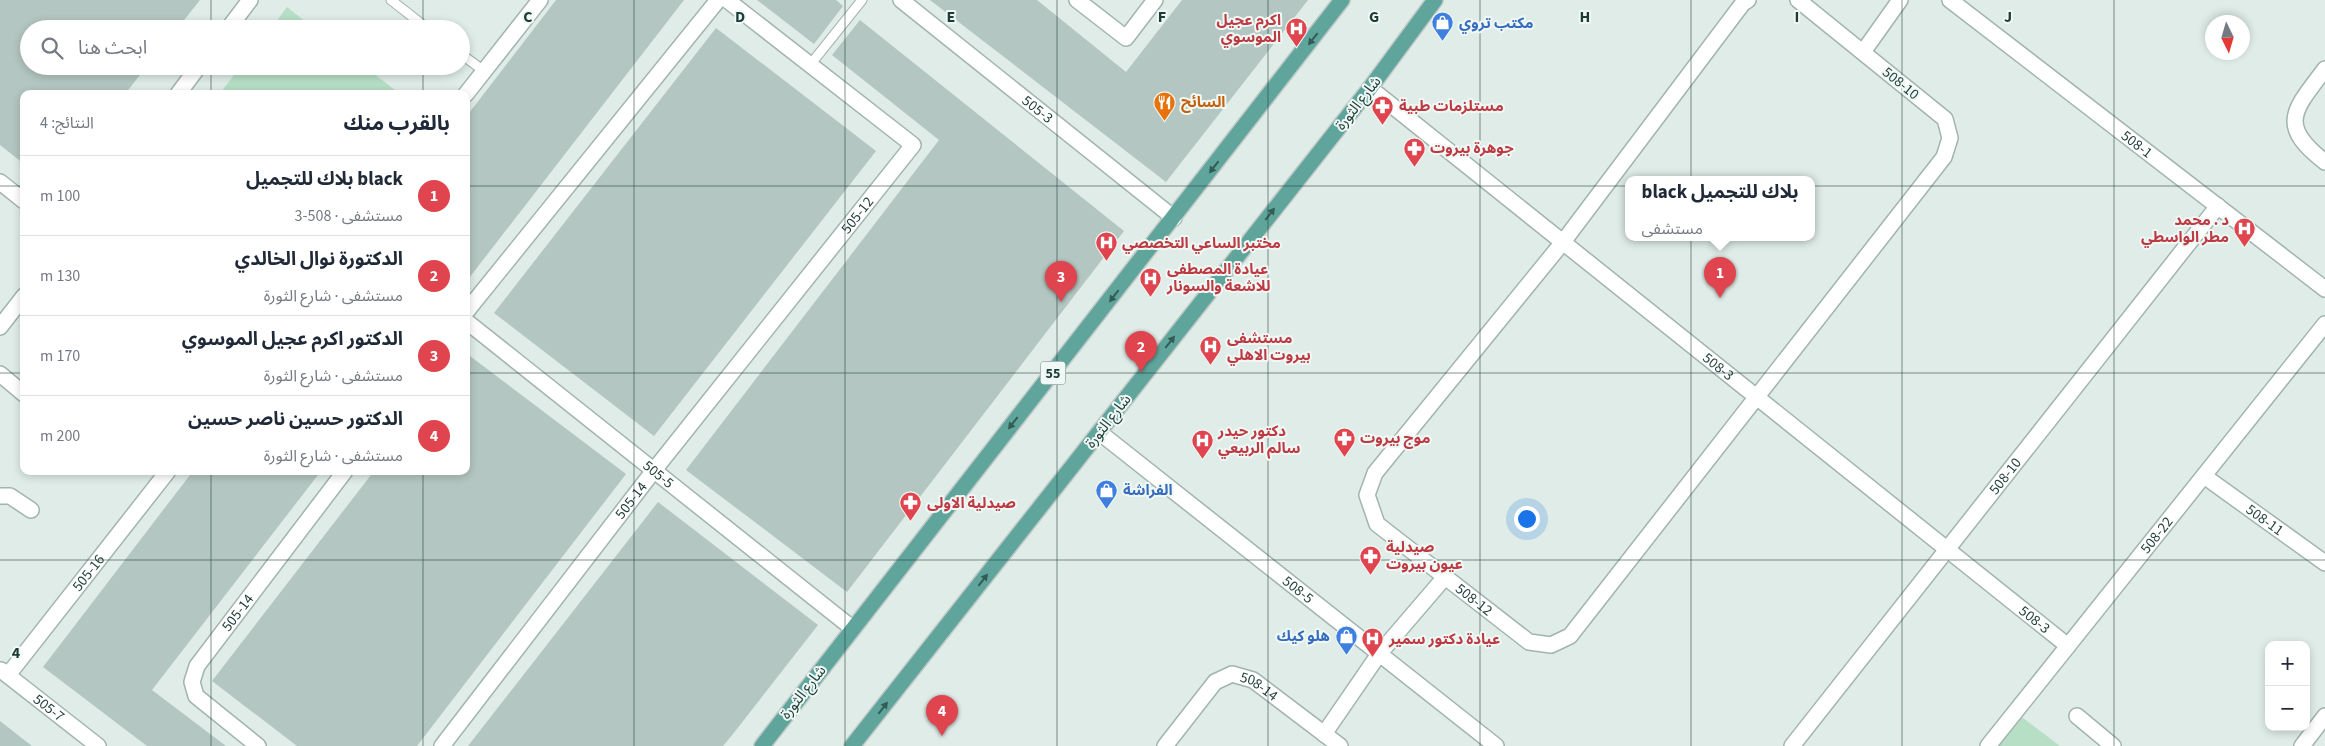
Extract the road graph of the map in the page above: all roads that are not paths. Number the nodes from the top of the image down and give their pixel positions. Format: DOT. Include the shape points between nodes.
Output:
graph roads {
  1 [pos="250,0"];
  2 [pos="391,0"];
  3 [pos="540,0"];
  4 [pos="718,0"];
  5 [pos="728,0"];
  6 [pos="862,0"];
  7 [pos="901,0"];
  8 [pos="1077,0"];
  9 [pos="1155,0"];
  10 [pos="1342,0"];
  11 [pos="1435,0"];
  12 [pos="1748,0"];
  13 [pos="1798,0"];
  14 [pos="1900,0"];
  15 [pos="1950,0"];
  16 [pos="235,20"];
  17 [pos="417,20"];
  18 [pos="1863,52"];
  19 [pos="470,61"];
  20 [pos="810,65"];
  21 [pos="2325,69"];
  22 [pos="484,71"];
  23 [pos="192,75"];
  24 [pos="1370,88"];
  25 [pos="181,90"];
  26 [pos="469,90"];
  27 [pos="2325,162"];
  28 [pos="0,182"];
  29 [pos="20,198"];
  30 [pos="2218,206"];
  31 [pos="1174,218"];
  32 [pos="1563,242"];
  33 [pos="2324,287"];
  34 [pos="20,301"];
  35 [pos="470,307"];
  36 [pos="470,324"];
  37 [pos="2325,324"];
  38 [pos="0,327"];
  39 [pos="0,374"];
  40 [pos="20,391"];
  41 [pos="1757,398"];
  42 [pos="1099,432"];
  43 [pos="656,469"];
  44 [pos="165,475"];
  45 [pos="342,475"];
  46 [pos="2204,476"];
  47 [pos="0,496"];
  48 [pos="31,510"];
  49 [pos="1948,549"];
  50 [pos="2325,563"];
  51 [pos="1445,577"];
  52 [pos="852,628"];
  53 [pos="2068,646"];
  54 [pos="1379,654"];
  55 [pos="4,672"];
  56 [pos="2076,716"];
  57 [pos="2325,716"];
  58 [pos="1324,734"];
  59 [pos="98,746"];
  60 [pos="258,746"];
  61 [pos="442,746"];
  62 [pos="762,746"];
  63 [pos="852,746"];
  64 [pos="1165,746"];
  65 [pos="1340,746"];
  66 [pos="1496,746"];
  67 [pos="1792,746"];
  68 [pos="1988,746"];
  69 [pos="2113,746"];
  70 [pos="2302,746"];
  1 -- 16 [label="street"];
  2 -- 17 [label="lane"];
  3 -- 22 [label="street"];
  4 -- 35 [label="street"];
  5 -- 20 [label="street, 505-12"];
  6 -- 20 [label="lane"];
  7 -- 31 [label="street, 505-3"];
  8 -- 9 [label="street" via="1126,38"];
  10 -- 31 [label="main road, شارع الثورة / 55, one-way"];
  11 -- 24 [label="main road, شارع الثورة"];
  12 -- 32 [label="street"];
  13 -- 18 [label="street, 508-10"];
  14 -- 18 [label="street"];
  15 -- 30 [label="street, 508-1"];
  18 -- 41 [label="street, 508-10" via="1945,119 1950,138 1944,157"];
  19 -- 22 [label="lane"];
  20 -- 43 [label="street, 505-12" via="913,145"];
  21 -- 27 [label="street" via="2297,105 2294,125 2306,148"];
  22 -- 26 [label="street"];
  23 -- 25 [label="street"];
  24 -- 32 [label="street, 508-3"];
  42 -- 24 [label="main road, شارع الثورة, one-way"];
  28 -- 29 [label="street"];
  30 -- 33 [label="street, 508-1"];
  30 -- 49 [label="street, 508-10"];
  31 -- 52 [label="main road, شارع الثورة / 55, one-way"];
  32 -- 41 [label="street, 508-3"];
  32 -- 51 [label="street, 508-12" via="1375,473 1367,495 1377,524"];
  34 -- 38 [label="street"];
  36 -- 43 [label="street, 505-5"];
  37 -- 46 [label="street, 508-22"];
  39 -- 40 [label="street"];
  41 -- 49 [label="street, 508-3"];
  41 -- 51 [label="street, 508-12" via="1570,636 1551,645 1529,642"];
  42 -- 54 [label="street, 508-5"];
  63 -- 42 [label="main road, شارع الثورة, one-way"];
  43 -- 52 [label="street, 505-5"];
  43 -- 61 [label="street, 505-14"];
  44 -- 55 [label="street, 505-16"];
  45 -- 60 [label="street, 505-14" via="197,666 192,682 196,696"];
  46 -- 50 [label="street, 508-11"];
  46 -- 53 [label="street, 508-22"];
  47 -- 48 [label="street" via="10,496"];
  49 -- 53 [label="street, 508-3"];
  49 -- 67 [label="street, 508-10"];
  51 -- 54 [label="street"];
  52 -- 62 [label="main road, شارع الثورة / 55"];
  53 -- 68 [label="street, 508-22"];
  54 -- 58 [label="street"];
  54 -- 66 [label="street, 508-5"];
  55 -- 59 [label="street, 505-7"];
  56 -- 69 [label="street"];
  57 -- 70 [label="street"];
  58 -- 64 [label="street, 508-14" via="1253,680 1232,674 1215,682"];
  58 -- 65 [label="street, 508-14"];
}
